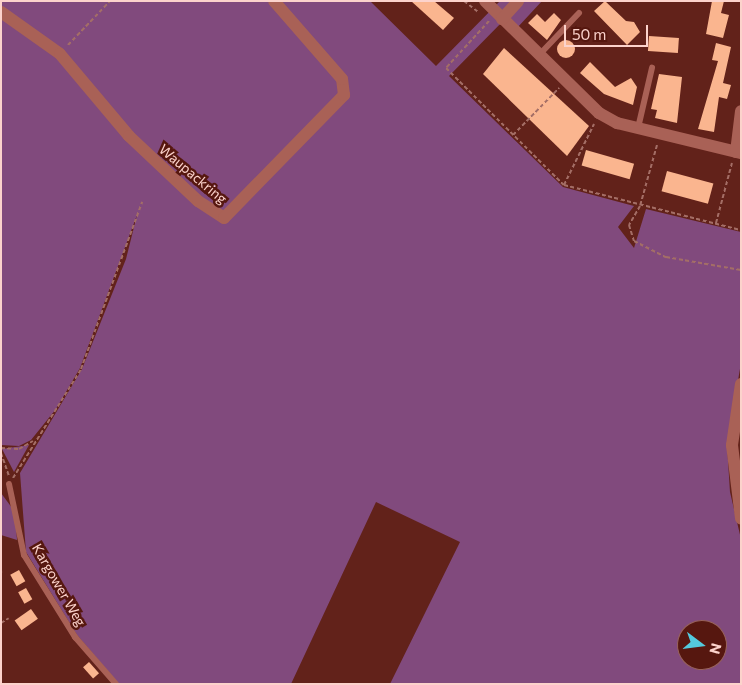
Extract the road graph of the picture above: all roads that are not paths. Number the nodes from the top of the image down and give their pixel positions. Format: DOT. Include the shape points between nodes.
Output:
graph roads {
  1 [pos="274,1"];
  2 [pos="484,1"];
  3 [pos="518,1"];
  4 [pos="1,12"];
  5 [pos="579,13"];
  6 [pos="496,20"];
  7 [pos="539,54"];
  8 [pos="652,68"];
  9 [pos="741,112"];
  10 [pos="638,128"];
  11 [pos="737,152"];
  12 [pos="741,384"];
  13 [pos="9,484"];
  14 [pos="741,518"];
  15 [pos="116,684"];
  1 -- 4 [label="street, Waupackring" via="342,79 344,95 224,218 198,201 129,136 60,54"];
  2 -- 6 [label="street"];
  3 -- 6 [label="street"];
  5 -- 7 [label="lane"];
  6 -- 7 [label="street"];
  7 -- 10 [label="street" via="599,113"];
  8 -- 10 [label="lane"];
  9 -- 11 [label="street"];
  10 -- 11 [label="street"];
  12 -- 14 [label="street" via="732,445"];
  13 -- 15 [label="lane, Kargower Weg" via="24,555 75,637"];
}
